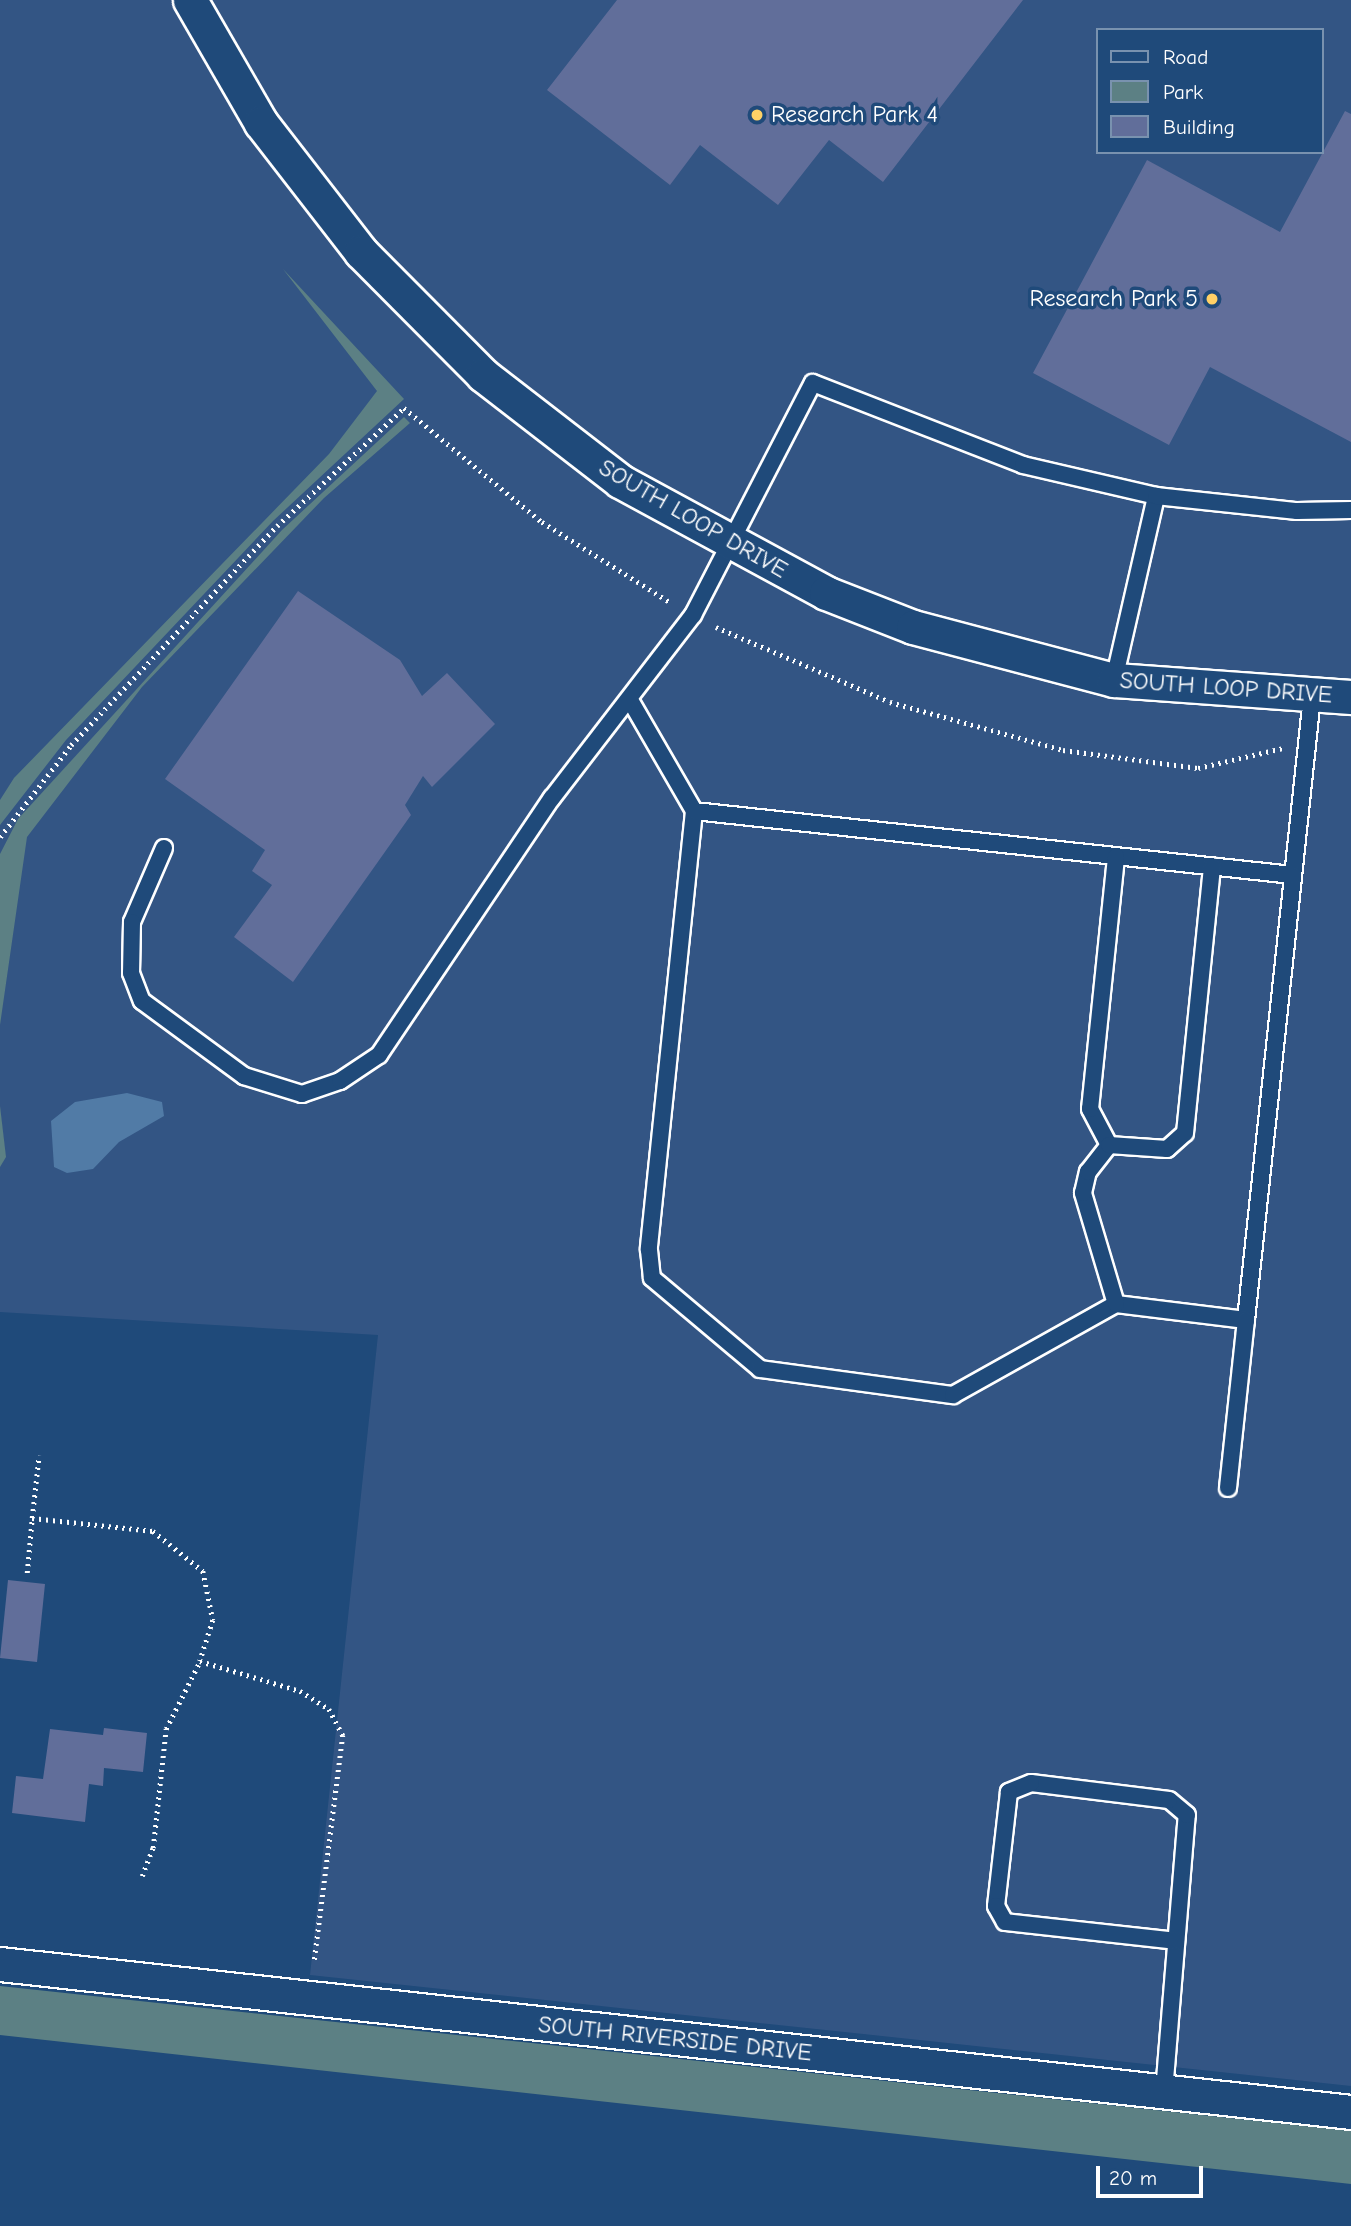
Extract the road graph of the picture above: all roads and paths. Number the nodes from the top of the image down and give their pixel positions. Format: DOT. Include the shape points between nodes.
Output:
graph roads {
  1 [pos="190,0"];
  2 [pos="1156,496"];
  3 [pos="1351,510"];
  4 [pos="729,544"];
  5 [pos="673,604"];
  6 [pos="714,626"];
  7 [pos="1114,680"];
  8 [pos="1312,697"];
  9 [pos="1351,697"];
  10 [pos="630,700"];
  11 [pos="1308,739"];
  12 [pos="694,811"];
  13 [pos="0,838"];
  14 [pos="164,848"];
  15 [pos="1116,856"];
  16 [pos="1212,866"];
  17 [pos="1293,875"];
  18 [pos="1109,1145"];
  19 [pos="1116,1304"];
  20 [pos="1246,1320"];
  21 [pos="39,1455"];
  22 [pos="1228,1488"];
  23 [pos="32,1518"];
  24 [pos="27,1573"];
  25 [pos="200,1661"];
  26 [pos="142,1876"];
  27 [pos="1177,1941"];
  28 [pos="0,1964"];
  29 [pos="309,1999"];
  30 [pos="1164,2092"];
  31 [pos="1351,2112"];
  1 -- 4 [label="street, SOUTH LOOP DRIVE" via="261,123 396,289 537,421 620,481"];
  2 -- 3 [label="lane"];
  2 -- 4 [label="lane" via="1023,466 813,383"];
  2 -- 7 [label="lane"];
  4 -- 7 [label="street, SOUTH LOOP DRIVE" via="825,593 913,627"];
  4 -- 10 [label="lane" via="693,615"];
  5 -- 13 [label="path" via="542,522 404,408 277,526 136,675 40,780"];
  6 -- 11 [label="path" via="890,702 1063,750 1198,768 1242,762"];
  7 -- 8 [label="street, SOUTH LOOP DRIVE"];
  8 -- 9 [label="street, SOUTH LOOP DRIVE"];
  8 -- 11 [label="lane"];
  10 -- 12 [label="lane"];
  10 -- 14 [label="lane" via="552,798 379,1055 340,1081 302,1094 244,1076 142,1001 131,973 132,922"];
  11 -- 17 [label="lane"];
  12 -- 15 [label="lane"];
  12 -- 19 [label="lane" via="649,1250 652,1278 669,1298 760,1369 953,1395"];
  15 -- 16 [label="lane"];
  15 -- 18 [label="lane" via="1090,1109"];
  16 -- 17 [label="lane"];
  16 -- 18 [label="lane" via="1185,1133 1167,1149"];
  17 -- 20 [label="lane"];
  18 -- 19 [label="lane" via="1088,1172 1083,1193"];
  19 -- 20 [label="lane"];
  20 -- 22 [label="lane"];
  21 -- 23 [label="path"];
  23 -- 24 [label="path"];
  23 -- 25 [label="path" via="153,1531 182,1548 203,1571 212,1599"];
  25 -- 26 [label="path" via="166,1729 153,1848"];
  25 -- 29 [label="path" via="300,1690 329,1709 343,1735"];
  27 -- 27 [label="lane" via="1187,1815 1169,1800 1031,1783 1009,1792 996,1906 1005,1922"];
  27 -- 30 [label="lane"];
  28 -- 29 [label="street, SOUTH RIVERSIDE DRIVE"];
  29 -- 30 [label="street, SOUTH RIVERSIDE DRIVE"];
  30 -- 31 [label="street, SOUTH RIVERSIDE DRIVE"];
}
